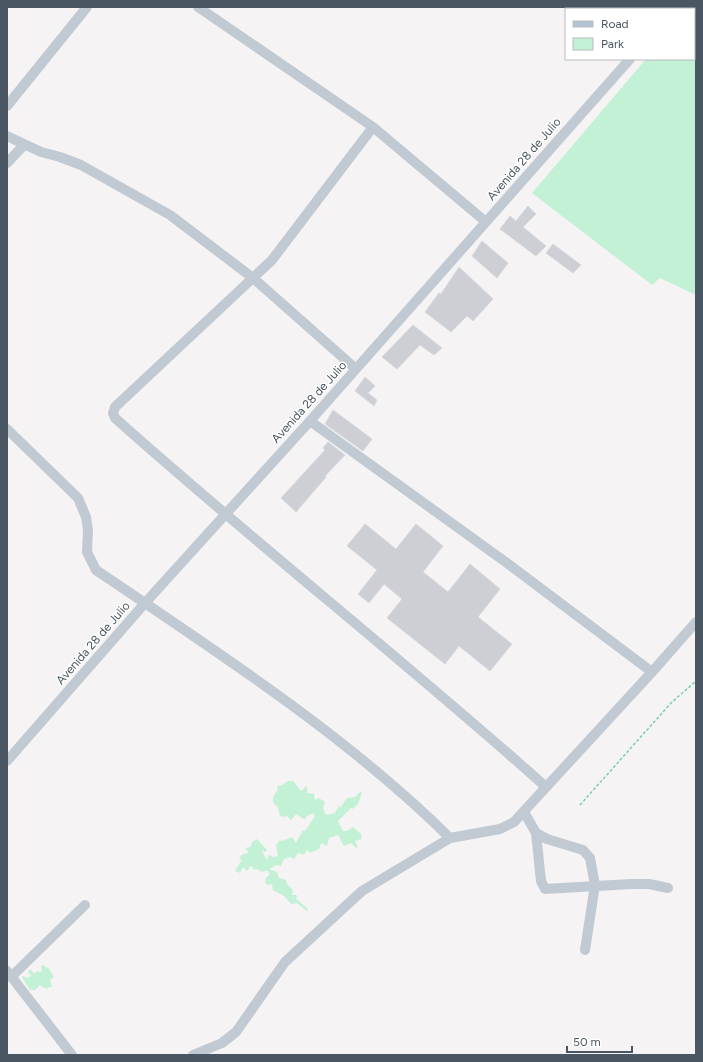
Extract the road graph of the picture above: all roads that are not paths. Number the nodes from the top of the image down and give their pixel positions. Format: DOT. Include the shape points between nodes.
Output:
graph roads {
  1 [pos="87,7"];
  2 [pos="198,7"];
  3 [pos="629,60"];
  4 [pos="7,106"];
  5 [pos="373,127"];
  6 [pos="7,136"];
  7 [pos="24,146"];
  8 [pos="7,164"];
  9 [pos="486,222"];
  10 [pos="253,278"];
  11 [pos="356,368"];
  12 [pos="310,421"];
  13 [pos="7,430"];
  14 [pos="226,513"];
  15 [pos="145,603"];
  16 [pos="696,622"];
  17 [pos="652,672"];
  18 [pos="7,761"];
  19 [pos="546,787"];
  20 [pos="524,812"];
  21 [pos="536,834"];
  22 [pos="450,838"];
  23 [pos="595,885"];
  24 [pos="668,888"];
  25 [pos="86,905"];
  26 [pos="585,950"];
  27 [pos="9,974"];
  28 [pos="72,1055"];
  29 [pos="193,1055"];
  1 -- 4 [label="street"];
  2 -- 5 [label="street"];
  3 -- 9 [label="street, Avenida 28 de Julio"];
  5 -- 9 [label="street"];
  5 -- 10 [label="street" via="272,260"];
  6 -- 7 [label="street"];
  7 -- 8 [label="street"];
  7 -- 10 [label="street" via="81,166 170,215"];
  9 -- 11 [label="street, Avenida 28 de Julio"];
  10 -- 11 [label="street"];
  10 -- 14 [label="street" via="114,407 113,413 115,418 177,473"];
  11 -- 12 [label="street, Avenida 28 de Julio"];
  12 -- 14 [label="street, Avenida 28 de Julio"];
  12 -- 17 [label="street" via="507,563"];
  13 -- 15 [label="street" via="78,498 86,517 87,552 96,570"];
  14 -- 15 [label="street, Avenida 28 de Julio"];
  14 -- 19 [label="street"];
  15 -- 18 [label="street, Avenida 28 de Julio"];
  15 -- 22 [label="street" via="316,723 425,812"];
  16 -- 17 [label="street"];
  17 -- 19 [label="street"];
  19 -- 20 [label="street"];
  20 -- 21 [label="street"];
  20 -- 22 [label="street" via="514,822 500,828"];
  21 -- 23 [label="street" via="556,843 583,850 590,858"];
  21 -- 23 [label="street" via="541,881 545,889"];
  22 -- 29 [label="street" via="362,891 285,962 236,1032 222,1043"];
  23 -- 24 [label="street" via="649,884"];
  23 -- 26 [label="street"];
  25 -- 27 [label="street"];
  27 -- 28 [label="street"];
}
